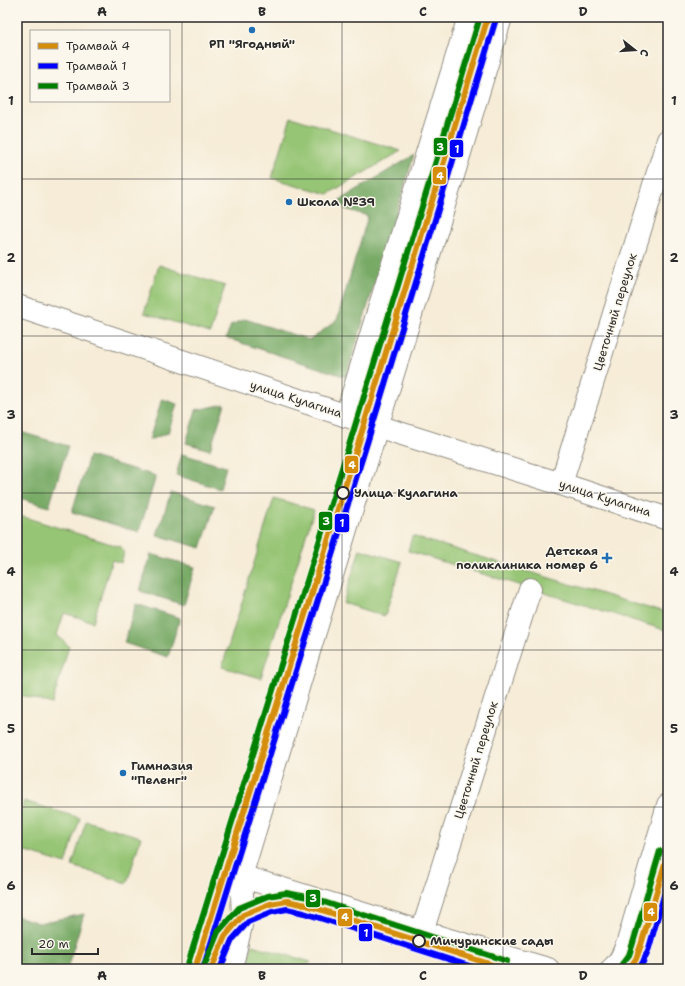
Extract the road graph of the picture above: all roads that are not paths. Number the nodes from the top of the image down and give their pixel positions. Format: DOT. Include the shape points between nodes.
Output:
graph roads {
  1 [pos="469,17"];
  2 [pos="501,17"];
  3 [pos="668,140"];
  4 [pos="17,306"];
  5 [pos="346,416"];
  6 [pos="377,426"];
  7 [pos="561,484"];
  8 [pos="668,519"];
  9 [pos="530,589"];
  10 [pos="668,805"];
  11 [pos="241,876"];
  12 [pos="422,932"];
  13 [pos="231,969"];
  14 [pos="548,969"];
  15 [pos="612,969"];
  1 -- 5 [label="street"];
  2 -- 6 [label="street"];
  3 -- 7 [label="street, Цветочный переулок"];
  4 -- 5 [label="street, улица Кулагина"];
  5 -- 6 [label="street, улица Кулагина"];
  6 -- 7 [label="street, улица Кулагина"];
  6 -- 11 [label="street"];
  7 -- 8 [label="street, улица Кулагина"];
  9 -- 12 [label="street, Цветочный переулок"];
  10 -- 15 [label="street" via="628,942 623,955"];
  11 -- 12 [label="street"];
  11 -- 13 [label="street" via="243,915"];
  12 -- 14 [label="street"];
}
